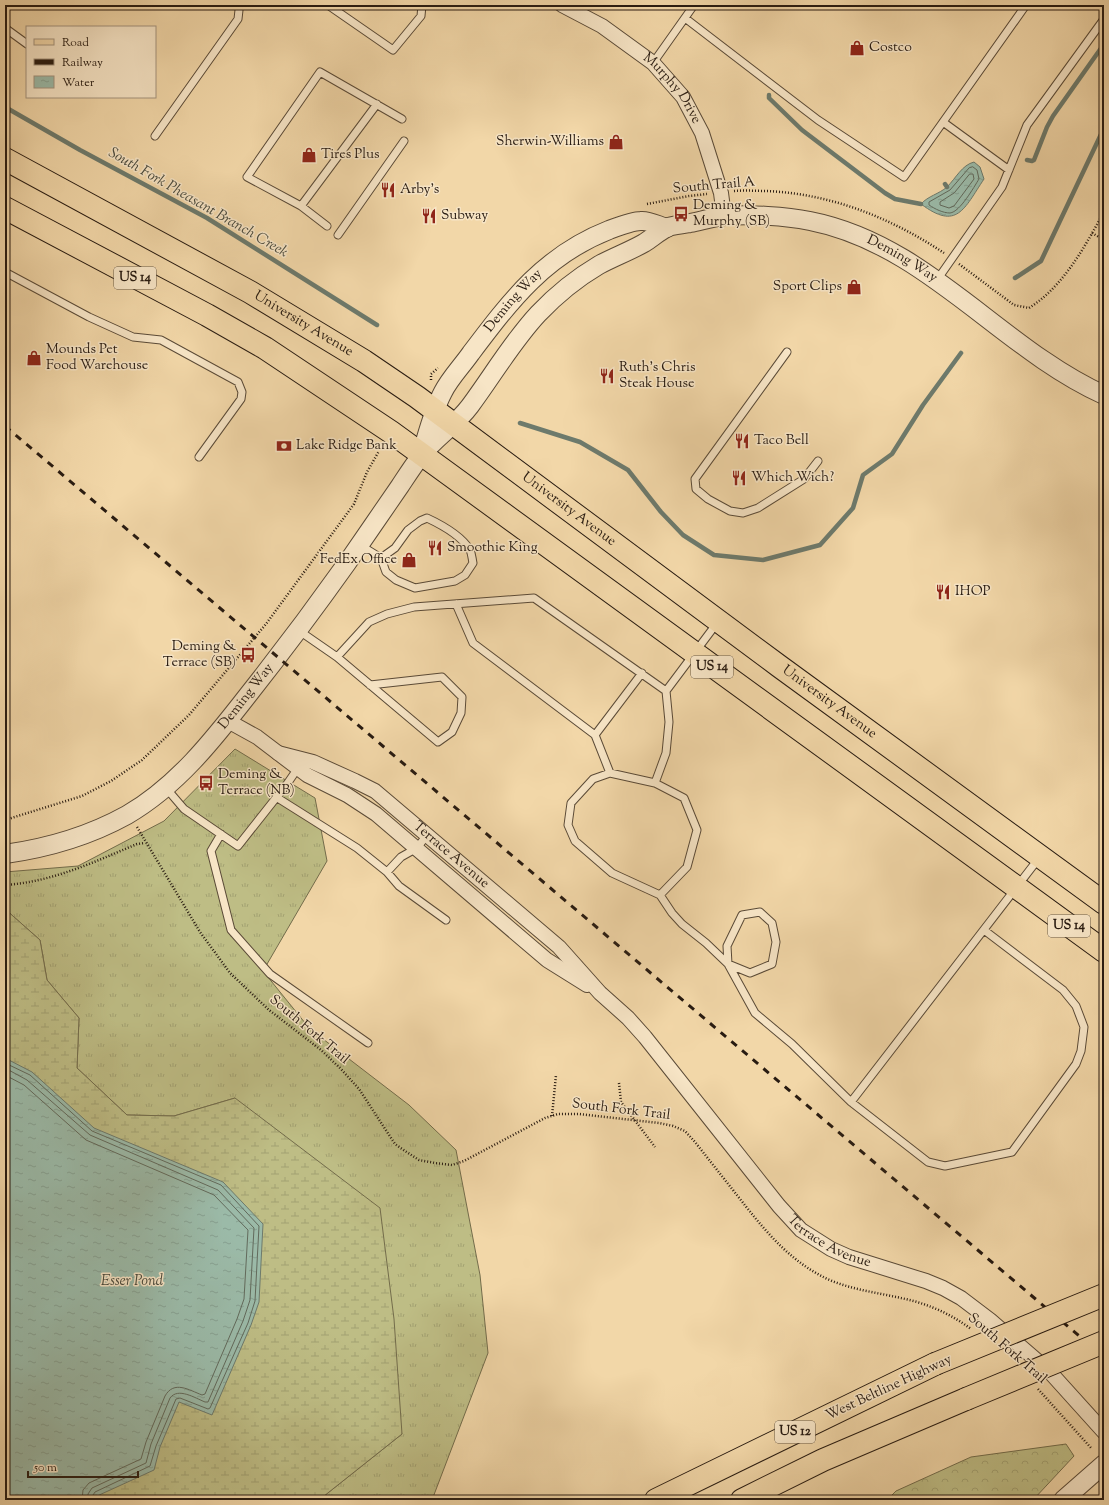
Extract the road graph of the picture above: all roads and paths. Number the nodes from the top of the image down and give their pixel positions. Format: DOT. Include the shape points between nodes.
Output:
graph roads {
  1 [pos="238,5"];
  2 [pos="328,5"];
  3 [pos="422,5"];
  4 [pos="562,5"];
  5 [pos="694,5"];
  6 [pos="1026,5"];
  7 [pos="685,18"];
  8 [pos="1104,19"];
  9 [pos="5,28"];
  10 [pos="26,43"];
  11 [pos="653,63"];
  12 [pos="377,104"];
  13 [pos="402,119"];
  14 [pos="943,122"];
  15 [pos="155,136"];
  16 [pos="404,141"];
  17 [pos="5,159"];
  18 [pos="1009,170"];
  19 [pos="721,193"];
  20 [pos="646,205"];
  21 [pos="301,206"];
  22 [pos="5,208"];
  23 [pos="1104,212"];
  24 [pos="724,216"];
  25 [pos="327,226"];
  26 [pos="667,228"];
  27 [pos="1092,233"];
  28 [pos="338,235"];
  29 [pos="1104,240"];
  30 [pos="952,259"];
  31 [pos="5,272"];
  32 [pos="937,280"];
  33 [pos="787,352"];
  34 [pos="439,366"];
  35 [pos="443,391"];
  36 [pos="1104,395"];
  37 [pos="434,410"];
  38 [pos="452,424"];
  39 [pos="379,451"];
  40 [pos="421,455"];
  41 [pos="200,457"];
  42 [pos="818,461"];
  43 [pos="360,544"];
  44 [pos="381,558"];
  45 [pos="456,604"];
  46 [pos="718,621"];
  47 [pos="298,630"];
  48 [pos="694,654"];
  49 [pos="337,657"];
  50 [pos="642,673"];
  51 [pos="370,685"];
  52 [pos="666,691"];
  53 [pos="228,721"];
  54 [pos="595,735"];
  55 [pos="278,753"];
  56 [pos="298,768"];
  57 [pos="610,773"];
  58 [pos="655,784"];
  59 [pos="165,787"];
  60 [pos="276,797"];
  61 [pos="129,813"];
  62 [pos="5,820"];
  63 [pos="221,834"];
  64 [pos="427,835"];
  65 [pos="146,843"];
  66 [pos="416,848"];
  67 [pos="5,854"];
  68 [pos="1040,857"];
  69 [pos="388,872"];
  70 [pos="5,885"];
  71 [pos="1017,888"];
  72 [pos="660,895"];
  73 [pos="1104,903"];
  74 [pos="446,920"];
  75 [pos="984,930"];
  76 [pos="1104,951"];
  77 [pos="728,964"];
  78 [pos="600,993"];
  79 [pos="368,1043"];
  80 [pos="556,1074"];
  81 [pos="619,1083"];
  82 [pos="851,1102"];
  83 [pos="552,1116"];
  84 [pos="635,1120"];
  85 [pos="655,1147"];
  86 [pos="1104,1295"];
  87 [pos="972,1330"];
  88 [pos="1104,1342"];
  89 [pos="1035,1386"];
  90 [pos="1104,1432"];
  91 [pos="1092,1449"];
  92 [pos="1104,1464"];
  93 [pos="656,1500"];
  94 [pos="742,1500"];
  95 [pos="1063,1500"];
  1 -- 15 [label="lane" via="238,19"];
  2 -- 3 [label="lane" via="393,50 421,16"];
  4 -- 11 [label="street, Murphy Drive" via="602,26"];
  5 -- 7 [label="lane"];
  6 -- 14 [label="lane"];
  7 -- 11 [label="lane"];
  7 -- 14 [label="lane" via="818,120 904,177"];
  8 -- 18 [label="lane" via="1027,125"];
  9 -- 10 [label="lane"];
  11 -- 19 [label="street, Murphy Drive" via="683,97 696,121"];
  12 -- 13 [label="lane"];
  12 -- 21 [label="lane"];
  12 -- 21 [label="lane" via="320,72 247,177"];
  14 -- 18 [label="lane"];
  16 -- 28 [label="lane"];
  17 -- 37 [label="main road, University Avenue / US 14" via="250,292 364,361"];
  18 -- 30 [label="lane" via="1002,187"];
  19 -- 20 [label="path, South Trail A"];
  19 -- 24 [label="street, Murphy Drive"];
  19 -- 30 [label="path, South Trail A" via="743,190 784,192 841,203 897,225"];
  21 -- 25 [label="lane"];
  22 -- 40 [label="main road, US 14" via="266,348"];
  23 -- 27 [label="path, South Trail A"];
  24 -- 26 [label="street, Deming Way"];
  24 -- 32 [label="street, Deming Way" via="785,218 842,230 888,250"];
  26 -- 35 [label="street, Deming Way" via="641,220 582,242 554,260 504,309"];
  26 -- 38 [label="street, Deming Way" via="643,244 602,263 554,298 521,334 468,410"];
  27 -- 29 [label="path"];
  27 -- 30 [label="path, South Trail A" via="1072,265 1051,291 1029,308 1014,305"];
  30 -- 32 [label="lane"];
  31 -- 41 [label="lane" via="133,337 161,340 238,382 242,392 241,399"];
  32 -- 36 [label="street, Deming Way" via="1068,376"];
  33 -- 42 [label="lane" via="695,479 696,489 730,511 743,513 758,508 804,479"];
  34 -- 35 [label="path" via="431,374 431,381"];
  35 -- 37 [label="street, Deming Way"];
  37 -- 38 [label="main road, University Avenue / US 14"];
  37 -- 40 [label="street, Deming Way"];
  38 -- 40 [label="street, Deming Way"];
  38 -- 46 [label="main road, University Avenue / US 14"];
  39 -- 62 [label="path" via="354,504 266,624 190,715 142,760 111,781 82,796"];
  40 -- 43 [label="street, Deming Way"];
  40 -- 48 [label="main road, US 14"];
  43 -- 44 [label="lane"];
  43 -- 47 [label="street, Deming Way"];
  44 -- 44 [label="lane" via="386,572 396,580 415,588 456,581 465,575 473,563 471,552 463,541 442,525 427,518 408,530 395,548"];
  45 -- 49 [label="lane" via="414,607 369,622"];
  45 -- 50 [label="lane" via="534,598"];
  45 -- 54 [label="lane" via="473,643"];
  46 -- 48 [label="lane"];
  46 -- 68 [label="main road, University Avenue / US 14"];
  47 -- 49 [label="lane"];
  47 -- 53 [label="street, Deming Way"];
  48 -- 52 [label="lane"];
  48 -- 71 [label="main road, US 14"];
  49 -- 51 [label="lane"];
  50 -- 52 [label="lane"];
  50 -- 54 [label="lane"];
  51 -- 51 [label="lane" via="438,742 452,732 461,713 462,697 442,677"];
  52 -- 58 [label="lane" via="669,722 666,753"];
  53 -- 55 [label="street, Terrace Avenue" via="257,737"];
  53 -- 59 [label="street, Deming Way" via="208,746"];
  54 -- 57 [label="lane"];
  55 -- 56 [label="street, Terrace Avenue"];
  55 -- 64 [label="street, Terrace Avenue" via="313,762 375,791"];
  56 -- 60 [label="lane"];
  56 -- 66 [label="street, Terrace Avenue" via="307,776 364,805"];
  57 -- 58 [label="lane"];
  57 -- 72 [label="lane" via="593,779 571,803 568,825 575,841 612,874"];
  58 -- 72 [label="lane" via="684,798 697,830 687,867"];
  59 -- 61 [label="street, Deming Way"];
  59 -- 63 [label="lane" via="184,809"];
  60 -- 63 [label="lane" via="238,846"];
  60 -- 69 [label="lane" via="357,848"];
  61 -- 65 [label="path, South Fork Trail"];
  61 -- 67 [label="street, Deming Way" via="75,838"];
  63 -- 79 [label="lane" via="211,851 231,930 270,974"];
  64 -- 66 [label="lane"];
  64 -- 78 [label="street, Terrace Avenue" via="558,947"];
  65 -- 70 [label="path" via="137,844 71,872 31,882"];
  65 -- 83 [label="path, South Fork Trail" via="200,932 230,973 269,1010 321,1050 341,1069 359,1089 396,1144 405,1151 419,1160 452,1165"];
  66 -- 69 [label="lane" via="401,857"];
  66 -- 78 [label="street, Terrace Avenue" via="547,960"];
  68 -- 71 [label="lane"];
  68 -- 73 [label="main road, University Avenue / US 14"];
  69 -- 74 [label="lane" via="399,886"];
  71 -- 75 [label="lane"];
  71 -- 76 [label="main road, US 14"];
  72 -- 77 [label="lane" via="682,924"];
  75 -- 82 [label="lane"];
  75 -- 82 [label="lane" via="1063,990 1076,1006 1084,1027 1081,1051 1076,1064 1012,1152 945,1166 928,1162"];
  77 -- 77 [label="lane" via="750,973 772,964 776,942 772,923 760,912 742,916 727,946"];
  77 -- 82 [label="lane" via="755,1013 792,1044"];
  78 -- 90 [label="street, Terrace Avenue" via="645,1037 779,1206 801,1230 849,1257 926,1281 961,1298 1049,1371"];
  80 -- 83 [label="path"];
  81 -- 84 [label="path" via="621,1102"];
  83 -- 84 [label="path, South Fork Trail" via="579,1114"];
  84 -- 85 [label="path"];
  84 -- 87 [label="path, South Fork Trail" via="673,1126 685,1131 768,1235 816,1273 849,1287 917,1302 939,1310"];
  86 -- 93 [label="main road, West Beltline Highway / US 12, bridge" via="935,1364"];
  88 -- 94 [label="main road, US 12, bridge" via="823,1460"];
  89 -- 91 [label="path, South Fork Trail"];
  92 -- 95 [label="street"];
}
